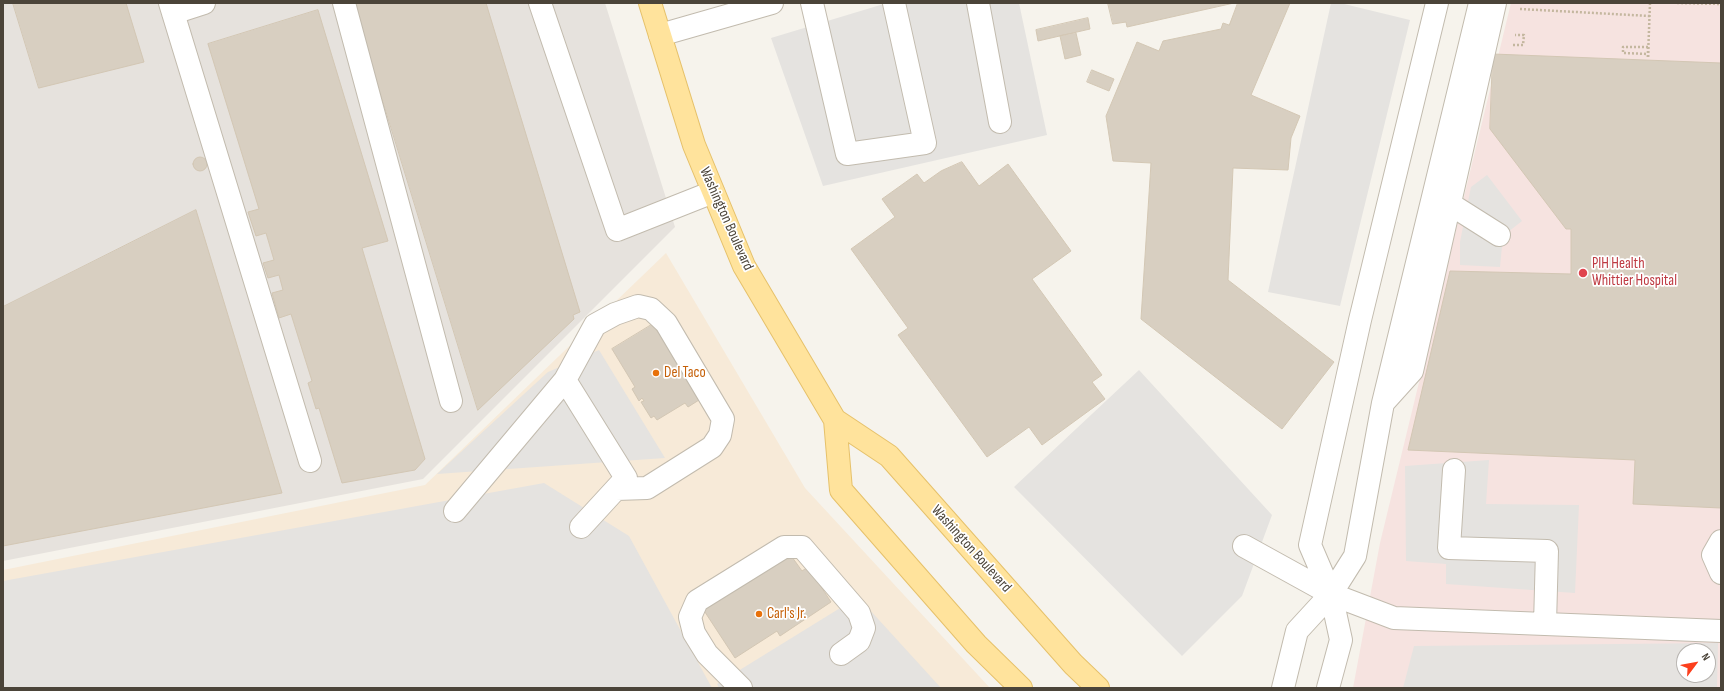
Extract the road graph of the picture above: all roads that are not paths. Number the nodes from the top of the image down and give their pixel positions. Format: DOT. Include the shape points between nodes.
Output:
graph roads {
  1 [pos="204,3"];
  2 [pos="344,3"];
  3 [pos="540,3"];
  4 [pos="650,3"];
  5 [pos="812,3"];
  6 [pos="894,3"];
  7 [pos="978,3"];
  8 [pos="1437,3"];
  9 [pos="1480,3"];
  10 [pos="767,4"];
  11 [pos="1504,6"];
  12 [pos="172,8"];
  13 [pos="660,35"];
  14 [pos="1000,122"];
  15 [pos="713,192"];
  16 [pos="1450,204"];
  17 [pos="1499,235"];
  18 [pos="565,380"];
  19 [pos="451,401"];
  20 [pos="1383,403"];
  21 [pos="835,420"];
  22 [pos="310,461"];
  23 [pos="1454,470"];
  24 [pos="616,489"];
  25 [pos="455,511"];
  26 [pos="581,527"];
  27 [pos="1721,541"];
  28 [pos="1244,546"];
  29 [pos="1721,573"];
  30 [pos="1331,594"];
  31 [pos="1545,624"];
  32 [pos="1721,631"];
  33 [pos="841,654"];
  34 [pos="1282,685"];
  35 [pos="741,688"];
  36 [pos="1021,688"];
  37 [pos="1098,688"];
  38 [pos="1328,688"];
  1 -- 12 [label="lane"];
  2 -- 19 [label="lane"];
  3 -- 15 [label="lane" via="617,230"];
  4 -- 13 [label="main road, Washington Boulevard"];
  5 -- 6 [label="lane" via="847,154 925,143"];
  7 -- 14 [label="lane"];
  8 -- 30 [label="lane" via="1360,320 1310,544"];
  9 -- 20 [label="lane"];
  10 -- 13 [label="lane"];
  11 -- 16 [label="lane" via="1489,34"];
  12 -- 22 [label="lane"];
  13 -- 15 [label="main road, Washington Boulevard" via="694,145"];
  15 -- 21 [label="main road, Washington Boulevard" via="744,266"];
  16 -- 17 [label="lane"];
  16 -- 20 [label="lane" via="1412,371"];
  18 -- 24 [label="lane" via="626,478"];
  18 -- 24 [label="lane" via="595,326 615,314 638,306 651,309 666,323 723,419 720,435 712,447 647,488"];
  18 -- 25 [label="lane"];
  20 -- 30 [label="lane" via="1355,556"];
  21 -- 36 [label="main road, Washington Boulevard" via="841,490 976,644"];
  21 -- 37 [label="main road, Washington Boulevard" via="889,456 1073,664"];
  23 -- 31 [label="lane" via="1449,548 1547,551"];
  24 -- 26 [label="lane"];
  27 -- 29 [label="lane" via="1713,555"];
  28 -- 30 [label="lane"];
  30 -- 31 [label="lane" via="1394,618"];
  30 -- 34 [label="lane" via="1297,631"];
  30 -- 38 [label="lane" via="1341,640"];
  31 -- 32 [label="lane"];
  33 -- 35 [label="lane" via="859,641 864,628 860,613 802,547 784,547 697,601 690,617 694,633 707,654"];
}
